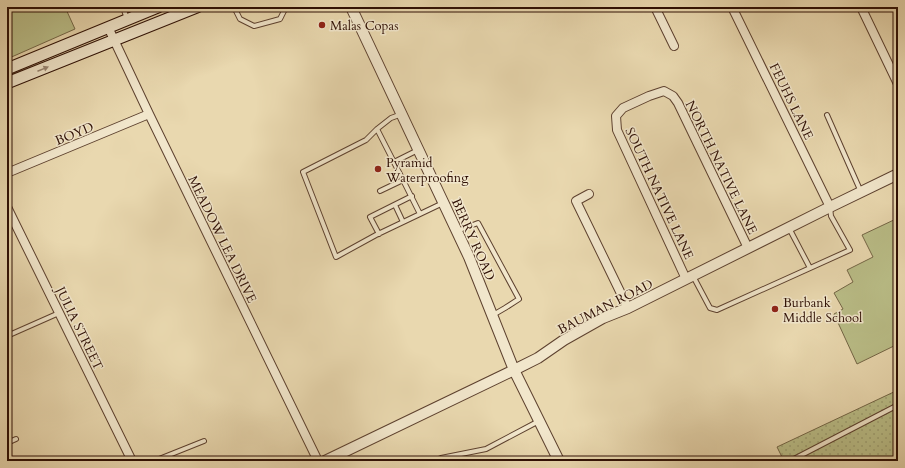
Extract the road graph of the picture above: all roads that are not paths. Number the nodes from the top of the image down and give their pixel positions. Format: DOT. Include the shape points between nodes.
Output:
graph roads {
  1 [pos="123,7"];
  2 [pos="158,7"];
  3 [pos="197,7"];
  4 [pos="234,7"];
  5 [pos="286,7"];
  6 [pos="351,7"];
  7 [pos="655,7"];
  8 [pos="732,7"];
  9 [pos="861,7"];
  10 [pos="128,19"];
  11 [pos="108,27"];
  12 [pos="114,40"];
  13 [pos="674,46"];
  14 [pos="7,69"];
  15 [pos="7,83"];
  16 [pos="898,84"];
  17 [pos="149,114"];
  18 [pos="402,114"];
  19 [pos="827,115"];
  20 [pos="616,116"];
  21 [pos="377,129"];
  22 [pos="419,150"];
  23 [pos="394,162"];
  24 [pos="7,173"];
  25 [pos="898,174"];
  26 [pos="404,180"];
  27 [pos="380,191"];
  28 [pos="861,192"];
  29 [pos="589,194"];
  30 [pos="412,196"];
  31 [pos="443,203"];
  32 [pos="395,205"];
  33 [pos="830,206"];
  34 [pos="7,207"];
  35 [pos="420,214"];
  36 [pos="403,222"];
  37 [pos="789,227"];
  38 [pos="457,232"];
  39 [pos="379,234"];
  40 [pos="748,248"];
  41 [pos="810,268"];
  42 [pos="690,277"];
  43 [pos="628,308"];
  44 [pos="59,312"];
  45 [pos="492,315"];
  46 [pos="7,336"];
  47 [pos="514,370"];
  48 [pos="898,405"];
  49 [pos="539,421"];
  50 [pos="16,439"];
  51 [pos="204,441"];
  52 [pos="7,443"];
  53 [pos="132,461"];
  54 [pos="154,461"];
  55 [pos="318,461"];
  56 [pos="325,461"];
  57 [pos="434,461"];
  58 [pos="559,461"];
  59 [pos="790,461"];
  1 -- 10 [label="lane"];
  2 -- 10 [label="main road"];
  3 -- 12 [label="main road"];
  4 -- 5 [label="lane" via="240,19 254,26 280,19"];
  6 -- 18 [label="street, BERRY ROAD"];
  7 -- 13 [label="street"];
  8 -- 33 [label="street, FEUHS LANE"];
  9 -- 16 [label="street"];
  10 -- 11 [label="main road"];
  11 -- 12 [label="street, MEADOW LEA DRIVE"];
  11 -- 14 [label="main road"];
  15 -- 12 [label="main road, one-way"];
  12 -- 17 [label="street, MEADOW LEA DRIVE"];
  17 -- 24 [label="street, BOYD"];
  17 -- 55 [label="street, MEADOW LEA DRIVE"];
  18 -- 21 [label="lane" via="390,118"];
  18 -- 22 [label="street, BERRY ROAD"];
  19 -- 28 [label="lane"];
  20 -- 40 [label="street, NORTH NATIVE LANE" via="623,108 649,96 664,91 673,96"];
  20 -- 42 [label="street, SOUTH NATIVE LANE" via="617,130 678,260"];
  21 -- 23 [label="lane"];
  21 -- 39 [label="lane" via="366,140 303,172 336,257"];
  22 -- 23 [label="lane"];
  22 -- 31 [label="street, BERRY ROAD"];
  23 -- 26 [label="lane"];
  25 -- 28 [label="street, BAUMAN ROAD"];
  26 -- 27 [label="lane"];
  26 -- 30 [label="lane"];
  28 -- 33 [label="street, BAUMAN ROAD"];
  29 -- 43 [label="street" via="576,201"];
  30 -- 32 [label="lane"];
  30 -- 35 [label="lane"];
  31 -- 35 [label="lane"];
  31 -- 38 [label="street, BERRY ROAD"];
  32 -- 36 [label="lane"];
  32 -- 39 [label="lane" via="370,217"];
  33 -- 37 [label="street, BAUMAN ROAD"];
  33 -- 41 [label="lane" via="831,216 850,250"];
  34 -- 44 [label="street, JULIA STREET"];
  35 -- 36 [label="lane"];
  36 -- 39 [label="lane"];
  37 -- 40 [label="street, BAUMAN ROAD"];
  37 -- 41 [label="lane"];
  38 -- 45 [label="street, BERRY ROAD"];
  38 -- 45 [label="lane" via="478,222 519,299"];
  40 -- 42 [label="street, BAUMAN ROAD"];
  41 -- 42 [label="lane" via="717,310 710,308"];
  42 -- 43 [label="street, BAUMAN ROAD"];
  43 -- 47 [label="street, BAUMAN ROAD" via="603,318"];
  44 -- 46 [label="lane"];
  44 -- 53 [label="street, JULIA STREET"];
  45 -- 47 [label="street, BERRY ROAD"];
  47 -- 49 [label="street, BERRY ROAD"];
  47 -- 56 [label="street, BAUMAN ROAD"];
  48 -- 59 [label="lane"];
  49 -- 57 [label="lane" via="486,449"];
  49 -- 58 [label="street, BERRY ROAD"];
  50 -- 52 [label="lane"];
  51 -- 54 [label="lane"];
}
